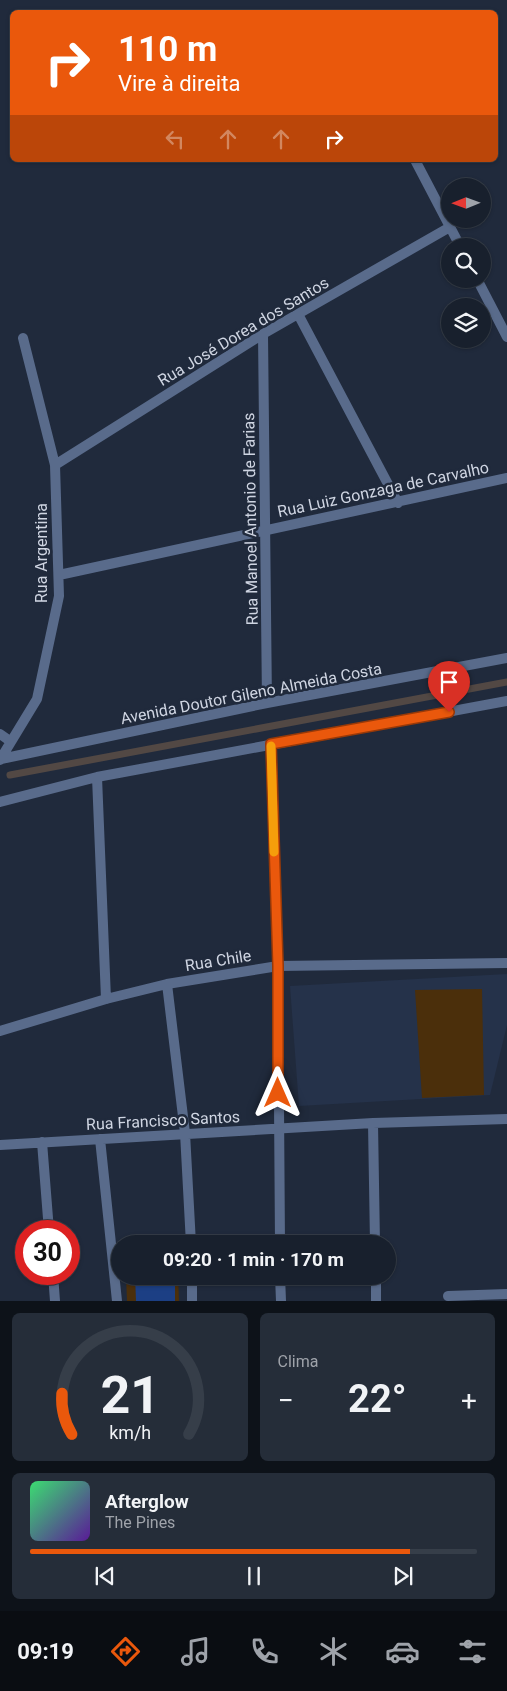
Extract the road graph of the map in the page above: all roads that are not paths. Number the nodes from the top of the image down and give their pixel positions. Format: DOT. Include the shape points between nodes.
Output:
graph roads {
  1 [pos="416,162"];
  2 [pos="441,210"];
  3 [pos="448,228"];
  4 [pos="482,288"];
  5 [pos="298,314"];
  6 [pos="263,334"];
  7 [pos="507,337"];
  8 [pos="23,338"];
  9 [pos="55,465"];
  10 [pos="507,478"];
  11 [pos="398,503"];
  12 [pos="265,530"];
  13 [pos="58,575"];
  14 [pos="507,658"];
  15 [pos="507,700"];
  16 [pos="267,703"];
  17 [pos="0,734"];
  18 [pos="5,742"];
  19 [pos="271,744"];
  20 [pos="0,759"];
  21 [pos="97,777"];
  22 [pos="0,802"];
  23 [pos="507,963"];
  24 [pos="278,966"];
  25 [pos="167,984"];
  26 [pos="106,999"];
  27 [pos="0,1031"];
  28 [pos="507,1119"];
  29 [pos="373,1123"];
  30 [pos="277,1130"];
  31 [pos="185,1133"];
  32 [pos="100,1139"];
  33 [pos="42,1142"];
  34 [pos="0,1145"];
  35 [pos="49,1220"];
  36 [pos="114,1235"];
  37 [pos="191,1235"];
  38 [pos="280,1235"];
  39 [pos="375,1235"];
  40 [pos="54,1285"];
  41 [pos="117,1285"];
  42 [pos="192,1285"];
  43 [pos="280,1285"];
  44 [pos="376,1285"];
  45 [pos="507,1294"];
  46 [pos="448,1296"];
  47 [pos="55,1301"];
  48 [pos="117,1301"];
  49 [pos="192,1301"];
  50 [pos="281,1301"];
  51 [pos="376,1301"];
  1 -- 2 [label="street"];
  3 -- 5 [label="street, Rua José Dorea dos Santos"];
  4 -- 7 [label="street"];
  5 -- 6 [label="street, Rua José Dorea dos Santos"];
  5 -- 11 [label="street"];
  6 -- 9 [label="street, Rua José Dorea dos Santos"];
  6 -- 12 [label="street, Rua Manoel Antonio de Farias"];
  8 -- 9 [label="street, Rua Argentina"];
  9 -- 13 [label="street, Rua Argentina"];
  10 -- 11 [label="street, Rua Luiz Gonzaga de Carvalho"];
  11 -- 12 [label="street, Rua Luiz Gonzaga de Carvalho"];
  12 -- 13 [label="street, Rua Luiz Gonzaga de Carvalho"];
  12 -- 16 [label="street, Rua Manoel Antonio de Farias"];
  13 -- 18 [label="street, Rua Argentina" via="59,596 37,699"];
  14 -- 16 [label="street, Avenida Doutor Gileno Almeida Costa"];
  15 -- 19 [label="street"];
  16 -- 20 [label="street, Avenida Doutor Gileno Almeida Costa"];
  17 -- 18 [label="street"];
  18 -- 20 [label="street, Rua Argentina"];
  19 -- 21 [label="street"];
  19 -- 24 [label="street"];
  21 -- 22 [label="street"];
  21 -- 26 [label="street"];
  23 -- 24 [label="street, Rua Chile"];
  24 -- 25 [label="street, Rua Chile"];
  24 -- 30 [label="street"];
  25 -- 26 [label="street, Rua Chile"];
  25 -- 31 [label="street"];
  26 -- 27 [label="street, Rua Chile"];
  28 -- 29 [label="street, Rua Francisco Santos"];
  29 -- 30 [label="street, Rua Francisco Santos"];
  29 -- 39 [label="street"];
  30 -- 31 [label="street, Rua Francisco Santos"];
  30 -- 38 [label="street"];
  31 -- 32 [label="street, Rua Francisco Santos"];
  31 -- 37 [label="street"];
  32 -- 33 [label="street, Rua Francisco Santos"];
  32 -- 36 [label="street"];
  33 -- 34 [label="street, Rua Francisco Santos"];
  33 -- 35 [label="street"];
  40 -- 47 [label="street"];
  41 -- 48 [label="street"];
  42 -- 49 [label="street"];
  43 -- 50 [label="street"];
  44 -- 51 [label="street"];
  45 -- 46 [label="street"];
}
